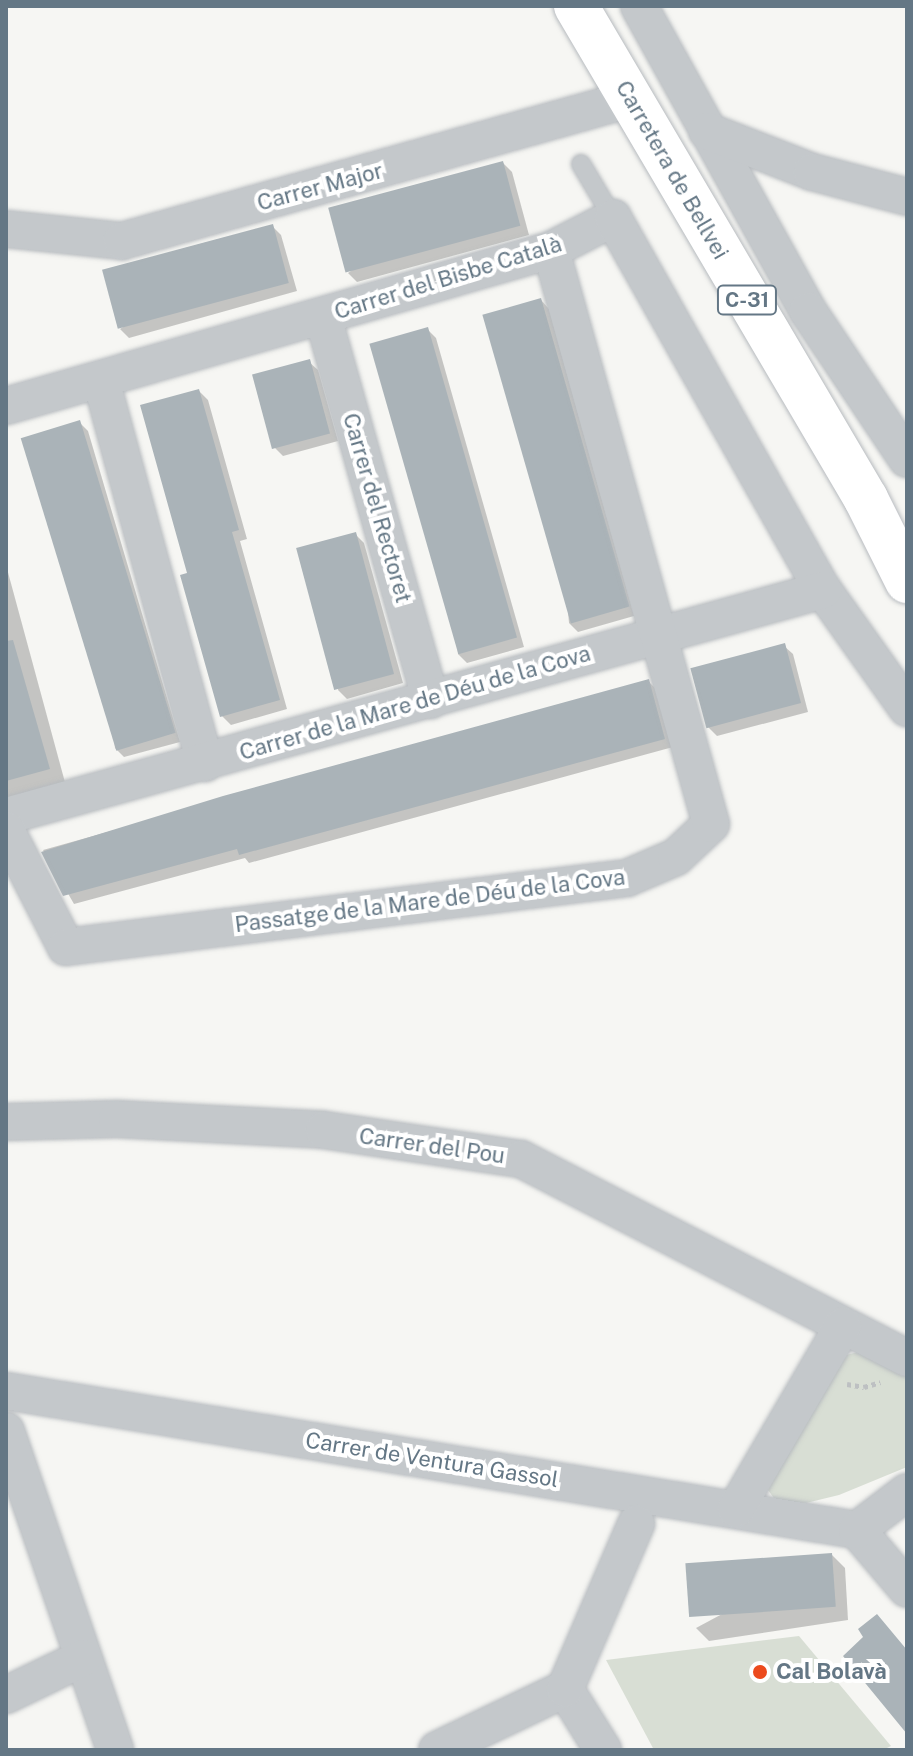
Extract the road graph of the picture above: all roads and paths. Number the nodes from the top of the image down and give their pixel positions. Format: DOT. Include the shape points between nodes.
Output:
graph roads {
  1 [pos="576,6"];
  2 [pos="639,6"];
  3 [pos="630,99"];
  4 [pos="707,131"];
  5 [pos="581,164"];
  6 [pos="907,197"];
  7 [pos="613,218"];
  8 [pos="6,229"];
  9 [pos="551,250"];
  10 [pos="323,317"];
  11 [pos="101,380"];
  12 [pos="6,406"];
  13 [pos="907,459"];
  14 [pos="866,499"];
  15 [pos="907,557"];
  16 [pos="907,581"];
  17 [pos="823,590"];
  18 [pos="660,632"];
  19 [pos="431,700"];
  20 [pos="907,708"];
  21 [pos="205,763"];
  22 [pos="6,816"];
  23 [pos="6,830"];
  24 [pos="6,1122"];
  25 [pos="843,1326"];
  26 [pos="901,1367"];
  27 [pos="838,1380"];
  28 [pos="6,1391"];
  29 [pos="6,1431"];
  30 [pos="907,1492"];
  31 [pos="736,1509"];
  32 [pos="636,1524"];
  33 [pos="857,1530"];
  34 [pos="907,1589"];
  35 [pos="83,1658"];
  36 [pos="565,1689"];
  37 [pos="6,1695"];
  38 [pos="115,1750"];
  39 [pos="437,1750"];
  40 [pos="603,1750"];
  1 -- 3 [label="main road, Carretera de Bellvei / C-31"];
  2 -- 4 [label="street"];
  3 -- 8 [label="street, Carrer Major" via="122,241"];
  3 -- 14 [label="main road, Carretera de Bellvei / C-31"];
  4 -- 6 [label="street" via="812,172"];
  4 -- 13 [label="street" via="808,311"];
  5 -- 7 [label="lane"];
  7 -- 9 [label="street, Carrer del Bisbe Català"];
  7 -- 17 [label="street"];
  9 -- 10 [label="street, Carrer del Bisbe Català"];
  9 -- 18 [label="street"];
  10 -- 11 [label="street, Carrer del Bisbe Català"];
  10 -- 19 [label="street, Carrer del Rectoret"];
  11 -- 12 [label="street, Carrer del Bisbe Català"];
  11 -- 21 [label="street"];
  14 -- 15 [label="main road, Carretera de Bellvei / C-31"];
  14 -- 16 [label="main road, Carretera de Bellvei / C-31"];
  17 -- 18 [label="street, Carrer de la Mare de Déu de la Cova"];
  17 -- 20 [label="street"];
  18 -- 19 [label="street, Carrer de la Mare de Déu de la Cova"];
  18 -- 23 [label="street, Passatge de la Mare de Déu de la Cova" via="711,824 676,857 627,878 66,947"];
  19 -- 21 [label="street, Carrer de la Mare de Déu de la Cova"];
  21 -- 22 [label="street, Carrer de la Mare de Déu de la Cova"];
  24 -- 25 [label="street, Carrer del Pou" via="117,1119 324,1130 521,1159"];
  25 -- 26 [label="street, Carrer del Pou"];
  25 -- 31 [label="street"];
  26 -- 27 [label="path" via="864,1387"];
  28 -- 31 [label="street, Carrer de Ventura Gassol"];
  29 -- 35 [label="street"];
  30 -- 33 [label="street"];
  31 -- 33 [label="street, Carrer de Ventura Gassol"];
  32 -- 36 [label="street"];
  33 -- 34 [label="street"];
  35 -- 37 [label="street"];
  35 -- 38 [label="street"];
  36 -- 39 [label="street"];
  36 -- 40 [label="street"];
}
